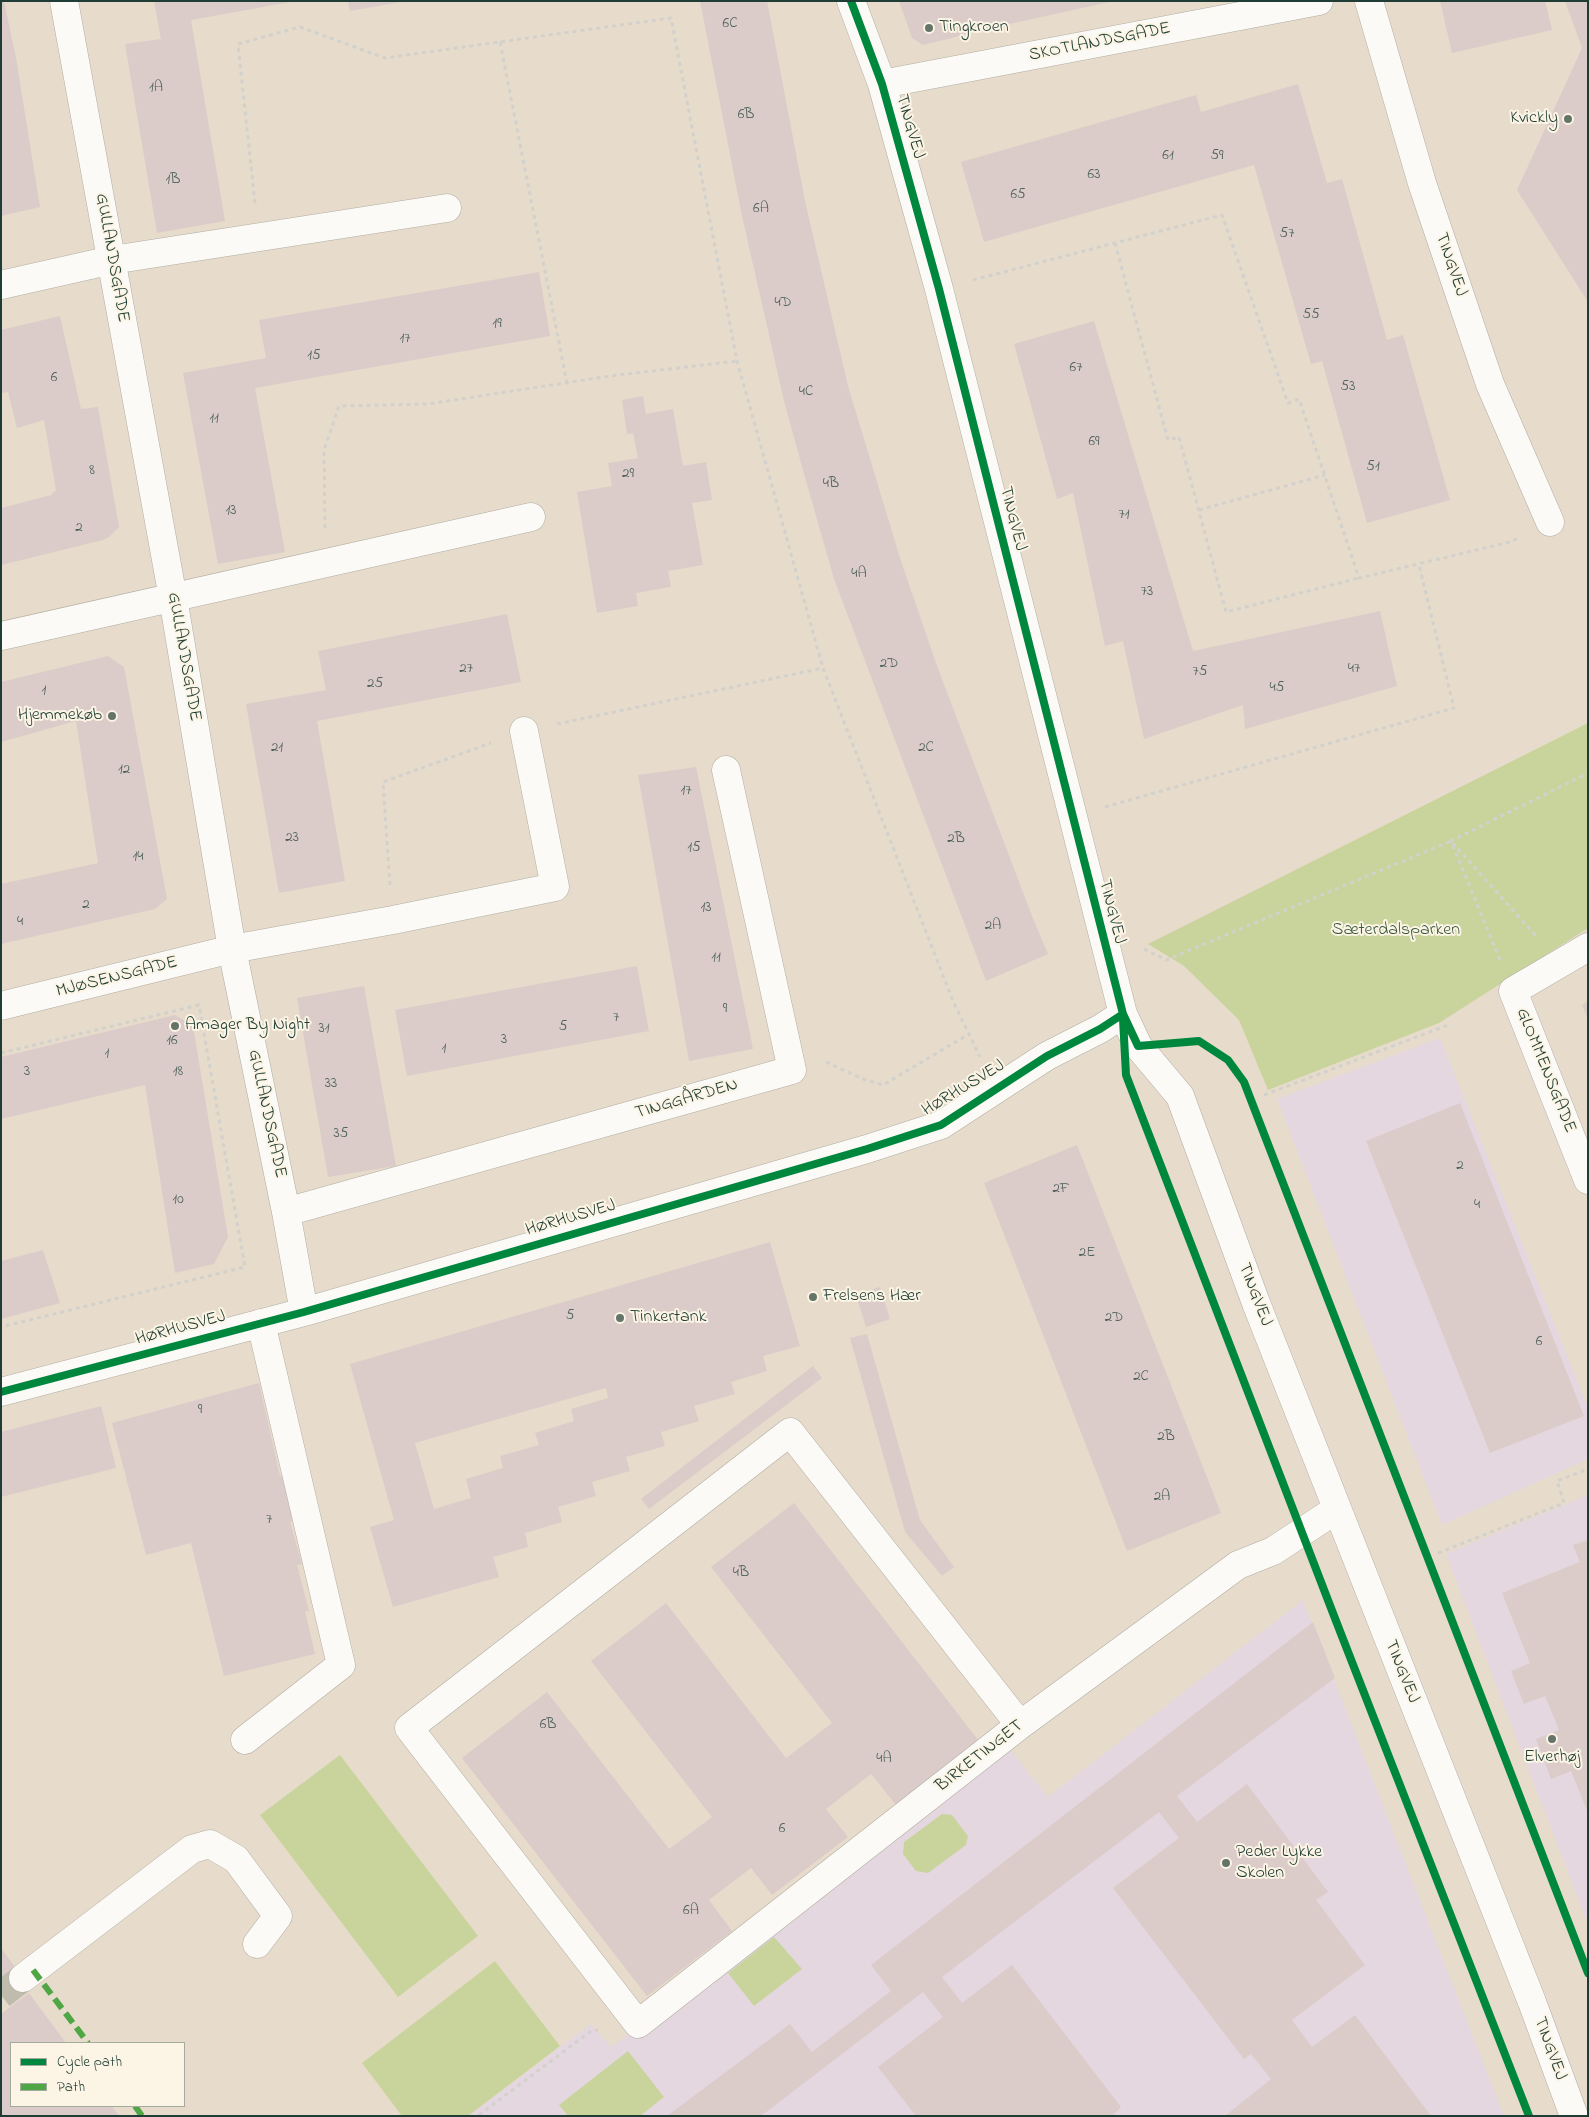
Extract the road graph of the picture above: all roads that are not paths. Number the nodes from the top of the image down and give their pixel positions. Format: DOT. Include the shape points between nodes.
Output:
graph roads {
  1 [pos="64,1"];
  2 [pos="851,1"];
  3 [pos="1319,1"];
  4 [pos="1369,1"];
  5 [pos="882,84"];
  6 [pos="447,208"];
  7 [pos="112,260"];
  8 [pos="1,285"];
  9 [pos="531,517"];
  10 [pos="1550,522"];
  11 [pos="173,598"];
  12 [pos="1,636"];
  13 [pos="524,731"];
  14 [pos="726,770"];
  15 [pos="1588,947"];
  16 [pos="232,949"];
  17 [pos="1,1006"];
  18 [pos="1123,1014"];
  19 [pos="1588,1180"];
  20 [pos="286,1212"];
  21 [pos="304,1312"];
  22 [pos="261,1323"];
  23 [pos="1,1392"];
  24 [pos="1337,1509"];
  25 [pos="1020,1725"];
  26 [pos="245,1740"];
  27 [pos="257,1944"];
  28 [pos="23,1978"];
  29 [pos="1574,2116"];
  1 -- 7 [label="street, GULLANDSGADE"];
  2 -- 5 [label="street, TINGVEJ"];
  3 -- 5 [label="street, SKOTLANDSGADE"];
  4 -- 10 [label="street, TINGVEJ" via="1422,182 1490,384"];
  5 -- 18 [label="street, TINGVEJ" via="938,289"];
  6 -- 7 [label="street"];
  7 -- 8 [label="street"];
  7 -- 11 [label="street, GULLANDSGADE"];
  9 -- 11 [label="street"];
  11 -- 12 [label="street"];
  11 -- 16 [label="street, GULLANDSGADE"];
  13 -- 16 [label="street, MJØSENSGADE" via="554,887"];
  14 -- 20 [label="street, TINGGÅRDEN" via="792,1070"];
  15 -- 19 [label="street, GLOMMENSGADE" via="1513,991"];
  16 -- 17 [label="street, MJØSENSGADE"];
  16 -- 20 [label="street, GULLANDSGADE"];
  18 -- 21 [label="street, HØRHUSVEJ" via="1047,1056 941,1125"];
  18 -- 24 [label="street, TINGVEJ" via="1138,1046 1180,1096 1256,1303"];
  20 -- 21 [label="street, GULLANDSGADE"];
  21 -- 22 [label="street, HØRHUSVEJ"];
  22 -- 23 [label="street, HØRHUSVEJ"];
  22 -- 26 [label="street" via="341,1665"];
  24 -- 25 [label="street, BIRKETINGET" via="1273,1551 1238,1565"];
  24 -- 29 [label="street, TINGVEJ"];
  25 -- 25 [label="street, BIRKETINGET" via="638,2024 409,1728 790,1432"];
  27 -- 28 [label="street" via="278,1916 236,1858 210,1844 192,1849"];
}
